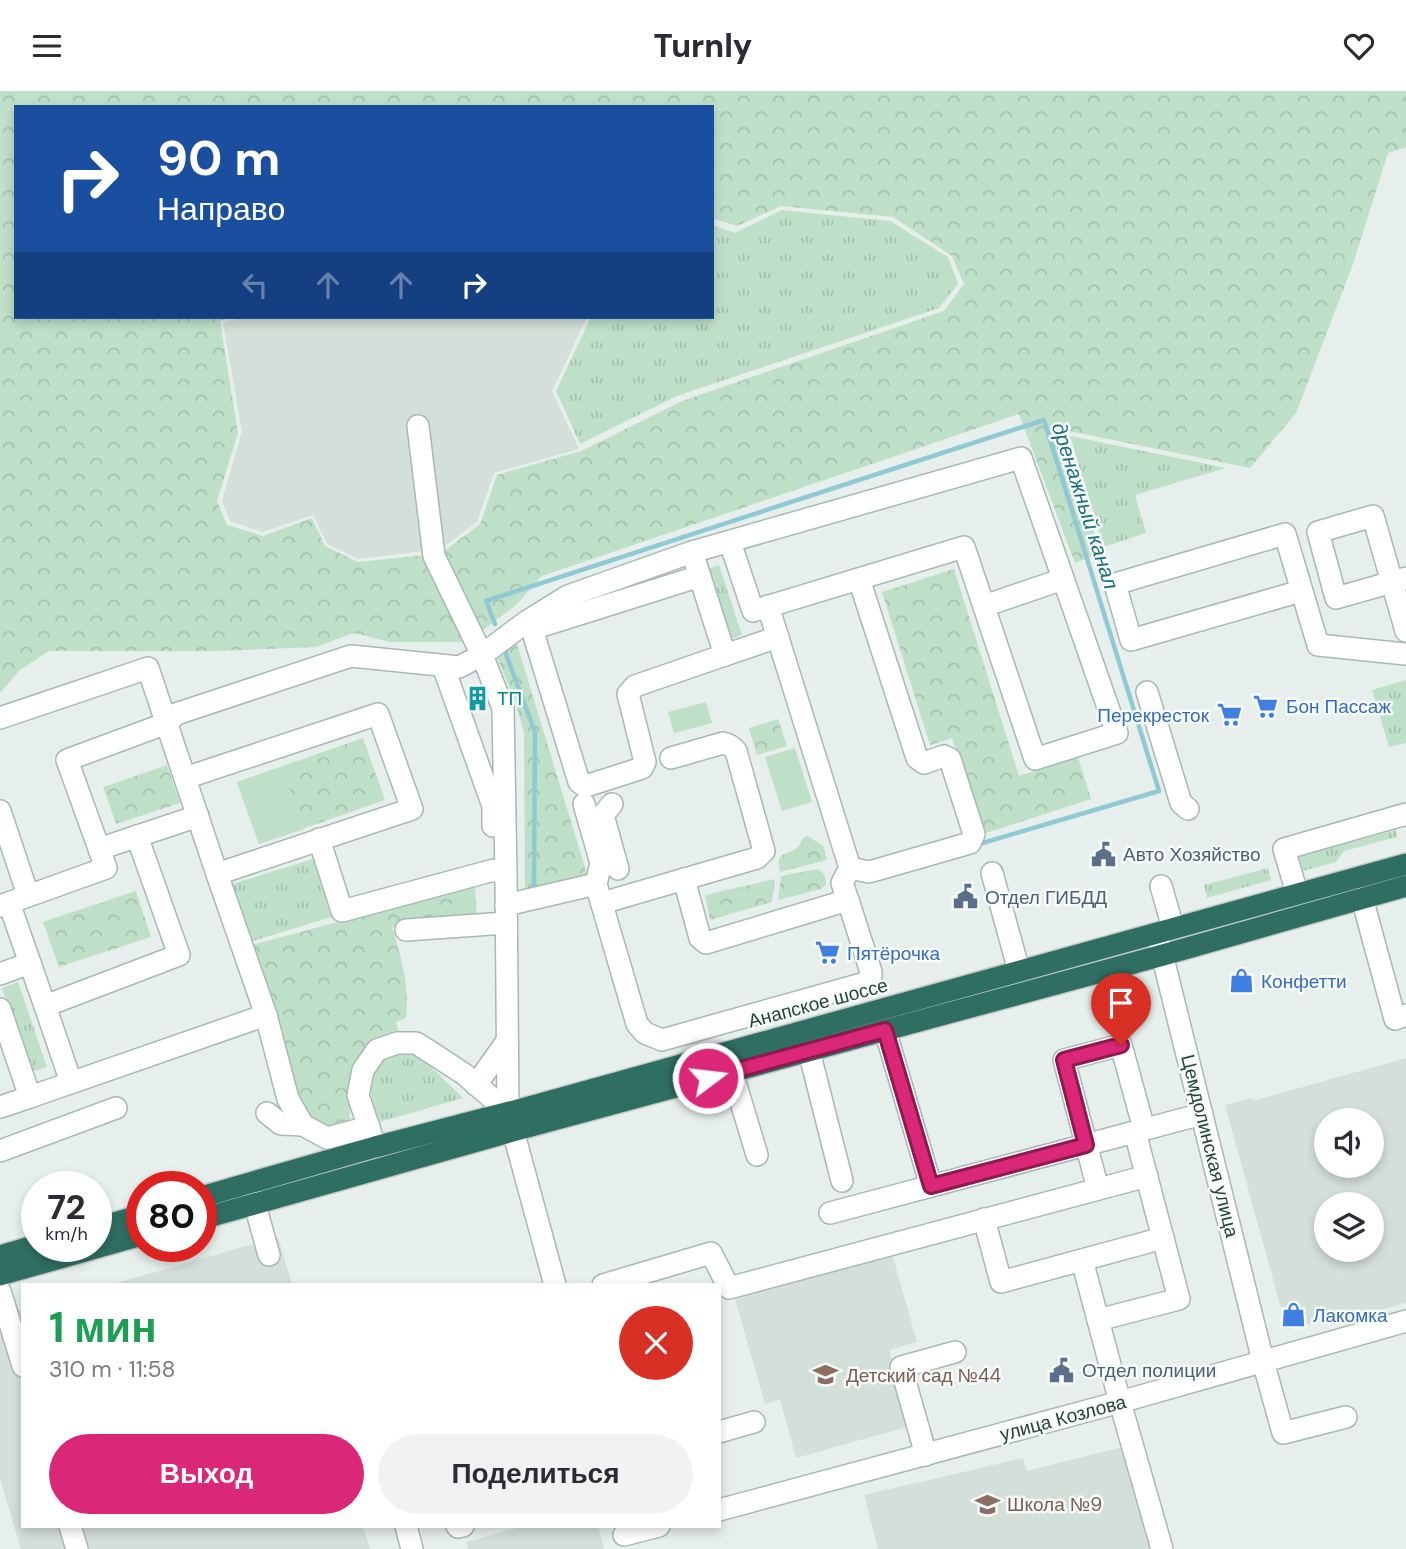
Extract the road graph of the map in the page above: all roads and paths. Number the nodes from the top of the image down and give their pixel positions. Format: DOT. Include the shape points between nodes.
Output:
graph roads {
  1 [pos="418,426"];
  2 [pos="730,542"];
  3 [pos="692,552"];
  4 [pos="700,576"];
  5 [pos="859,579"];
  6 [pos="1063,579"];
  7 [pos="1399,580"];
  8 [pos="1301,591"];
  9 [pos="768,606"];
  10 [pos="984,606"];
  11 [pos="529,626"];
  12 [pos="1406,631"];
  13 [pos="778,637"];
  14 [pos="1319,654"];
  15 [pos="1406,654"];
  16 [pos="482,655"];
  17 [pos="725,655"];
  18 [pos="1406,663"];
  19 [pos="443,666"];
  20 [pos="1147,692"];
  21 [pos="0,718"];
  22 [pos="167,723"];
  23 [pos="671,758"];
  24 [pos="185,778"];
  25 [pos="584,804"];
  26 [pos="612,804"];
  27 [pos="1188,809"];
  28 [pos="0,811"];
  29 [pos="1406,814"];
  30 [pos="198,816"];
  31 [pos="137,836"];
  32 [pos="319,839"];
  33 [pos="99,849"];
  34 [pos="1406,864"];
  35 [pos="850,867"];
  36 [pos="500,873"];
  37 [pos="992,873"];
  38 [pos="217,874"];
  39 [pos="609,879"];
  40 [pos="684,879"];
  41 [pos="1161,886"];
  42 [pos="1406,886"];
  43 [pos="1297,893"];
  44 [pos="1362,898"];
  45 [pos="848,900"];
  46 [pos="12,901"];
  47 [pos="506,914"];
  48 [pos="406,930"];
  49 [pos="1165,930"];
  50 [pos="1163,955"];
  51 [pos="30,963"];
  52 [pos="1018,971"];
  53 [pos="0,974"];
  54 [pos="45,1006"];
  55 [pos="0,1009"];
  56 [pos="759,1013"];
  57 [pos="266,1015"];
  58 [pos="1406,1015"];
  59 [pos="885,1030"];
  60 [pos="507,1041"];
  61 [pos="766,1041"];
  62 [pos="809,1051"];
  63 [pos="732,1072"];
  64 [pos="71,1082"];
  65 [pos="476,1085"];
  66 [pos="30,1097"];
  67 [pos="0,1107"];
  68 [pos="116,1108"];
  69 [pos="267,1113"];
  70 [pos="1202,1114"];
  71 [pos="510,1122"];
  72 [pos="303,1125"];
  73 [pos="1139,1130"];
  74 [pos="372,1137"];
  75 [pos="1086,1145"];
  76 [pos="0,1151"];
  77 [pos="757,1155"];
  78 [pos="1147,1175"];
  79 [pos="842,1181"];
  80 [pos="931,1186"];
  81 [pos="1098,1188"];
  82 [pos="252,1194"];
  83 [pos="217,1196"];
  84 [pos="217,1211"];
  85 [pos="830,1213"];
  86 [pos="984,1219"];
  87 [pos="1163,1238"];
  88 [pos="126,1240"];
  89 [pos="21,1250"];
  90 [pos="269,1255"];
  91 [pos="0,1256"];
  92 [pos="1082,1260"];
  93 [pos="0,1275"];
  94 [pos="669,1275"];
  95 [pos="554,1283"];
  96 [pos="616,1283"];
  97 [pos="0,1291"];
  98 [pos="1098,1320"];
  99 [pos="1406,1321"];
  100 [pos="954,1352"];
  101 [pos="21,1359"];
  102 [pos="1263,1361"];
  103 [pos="1120,1402"];
  104 [pos="1346,1417"];
  105 [pos="754,1422"];
  106 [pos="721,1431"];
  107 [pos="926,1455"];
  108 [pos="721,1509"];
  109 [pos="72,1528"];
  110 [pos="407,1528"];
  111 [pos="653,1528"];
  112 [pos="625,1537"];
  113 [pos="77,1549"];
  114 [pos="412,1549"];
  115 [pos="1162,1549"];
  1 -- 16 [label="street" via="434,556"];
  2 -- 3 [label="street"];
  2 -- 6 [label="street" via="1021,458"];
  2 -- 9 [label="street" via="753,611"];
  3 -- 4 [label="street"];
  3 -- 11 [label="street" via="568,596"];
  4 -- 11 [label="street"];
  4 -- 17 [label="street"];
  5 -- 9 [label="street"];
  5 -- 10 [label="street" via="964,547"];
  5 -- 35 [label="street" via="917,758 924,763 944,756 950,759 974,834 970,843 869,872"];
  6 -- 10 [label="street"];
  6 -- 10 [label="street" via="1117,733 1035,759"];
  7 -- 12 [label="street"];
  8 -- 8 [label="street" via="1284,534 1115,584 1131,640"];
  8 -- 15 [label="street" via="1318,645"];
  9 -- 13 [label="street"];
  11 -- 16 [label="street"];
  11 -- 17 [label="street" via="576,777 583,785 644,765 628,694 635,687"];
  13 -- 17 [label="street"];
  13 -- 35 [label="street"];
  14 -- 18 [label="street"];
  16 -- 19 [label="street" via="459,667"];
  16 -- 36 [label="street" via="503,708"];
  19 -- 22 [label="street" via="351,656 176,714"];
  19 -- 36 [label="street" via="493,806"];
  20 -- 27 [label="street" via="1181,803"];
  21 -- 22 [label="street" via="148,668"];
  22 -- 24 [label="street"];
  22 -- 33 [label="street" via="66,760"];
  23 -- 40 [label="street" via="729,744 736,751 764,851 757,858 724,858"];
  24 -- 30 [label="street"];
  24 -- 32 [label="street" via="378,714 412,809"];
  25 -- 39 [label="street"];
  26 -- 39 [label="street" via="603,815"];
  28 -- 46 [label="street"];
  29 -- 43 [label="street" via="1284,849"];
  30 -- 31 [label="street"];
  30 -- 38 [label="street"];
  31 -- 33 [label="street"];
  31 -- 54 [label="street" via="179,955"];
  32 -- 36 [label="street" via="342,911"];
  32 -- 38 [label="street"];
  33 -- 46 [label="street" via="106,868"];
  34 -- 43 [label="highway, Анапское шоссе"];
  35 -- 45 [label="street" via="842,883"];
  36 -- 47 [label="street"];
  37 -- 52 [label="street"];
  38 -- 57 [label="street"];
  39 -- 40 [label="street"];
  39 -- 47 [label="street"];
  39 -- 56 [label="street" via="637,1024 645,1033 670,1039"];
  40 -- 45 [label="street" via="700,938 706,943"];
  41 -- 49 [label="street, Цемдолинская улица"];
  42 -- 44 [label="highway, Анапское шоссе"];
  43 -- 49 [label="highway, Анапское шоссе"];
  44 -- 50 [label="highway, Анапское шоссе"];
  44 -- 58 [label="street" via="1395,1019"];
  45 -- 56 [label="street" via="871,972 869,980"];
  46 -- 51 [label="street"];
  47 -- 48 [label="street"];
  47 -- 60 [label="street"];
  49 -- 50 [label="street, Цемдолинская улица"];
  49 -- 52 [label="highway, Анапское шоссе"];
  50 -- 59 [label="highway, Анапское шоссе"];
  50 -- 70 [label="street, Цемдолинская улица"];
  51 -- 53 [label="street"];
  51 -- 54 [label="street"];
  52 -- 61 [label="highway, Анапское шоссе"];
  54 -- 64 [label="street"];
  55 -- 66 [label="street"];
  56 -- 61 [label="street"];
  57 -- 64 [label="street"];
  57 -- 72 [label="street" via="288,1099"];
  59 -- 62 [label="highway, Анапское шоссе"];
  59 -- 80 [label="street"];
  60 -- 65 [label="street"];
  60 -- 71 [label="street"];
  61 -- 71 [label="highway, Анапское шоссе"];
  62 -- 63 [label="highway, Анапское шоссе"];
  62 -- 79 [label="street"];
  63 -- 71 [label="highway, Анапское шоссе"];
  63 -- 77 [label="street"];
  64 -- 66 [label="street"];
  65 -- 71 [label="street"];
  65 -- 74 [label="street" via="416,1043 377,1050 363,1070 358,1095"];
  66 -- 67 [label="street"];
  68 -- 76 [label="street"];
  69 -- 72 [label="street" via="281,1124"];
  70 -- 73 [label="street"];
  70 -- 102 [label="street, Цемдолинская улица"];
  71 -- 74 [label="highway, Анапское шоссе"];
  71 -- 82 [label="highway, Анапское шоссе"];
  71 -- 95 [label="street"];
  72 -- 74 [label="street" via="327,1138"];
  73 -- 75 [label="street"];
  73 -- 75 [label="street" via="1121,1045 1064,1060"];
  73 -- 78 [label="street"];
  74 -- 82 [label="highway, Анапское шоссе"];
  75 -- 80 [label="street"];
  75 -- 81 [label="street"];
  78 -- 81 [label="street"];
  78 -- 87 [label="street"];
  80 -- 85 [label="street"];
  81 -- 86 [label="street"];
  82 -- 83 [label="highway, Анапское шоссе"];
  82 -- 84 [label="highway, Анапское шоссе"];
  82 -- 90 [label="street"];
  86 -- 92 [label="street" via="1001,1282"];
  86 -- 94 [label="street" via="729,1288 711,1253"];
  87 -- 92 [label="street"];
  87 -- 98 [label="street" via="1179,1299"];
  88 -- 93 [label="highway"];
  89 -- 91 [label="highway"];
  92 -- 98 [label="street"];
  94 -- 96 [label="street"];
  97 -- 101 [label="street"];
  98 -- 103 [label="street"];
  99 -- 102 [label="street, улица Козлова"];
  100 -- 107 [label="street" via="901,1367"];
  102 -- 103 [label="street, улица Козлова"];
  102 -- 104 [label="street, Цемдолинская улица" via="1283,1433"];
  103 -- 107 [label="street, улица Козлова"];
  103 -- 115 [label="street"];
  105 -- 106 [label="street"];
  107 -- 108 [label="street, улица Козлова"];
  109 -- 113 [label="street"];
  110 -- 114 [label="street"];
  111 -- 112 [label="street"];
}
